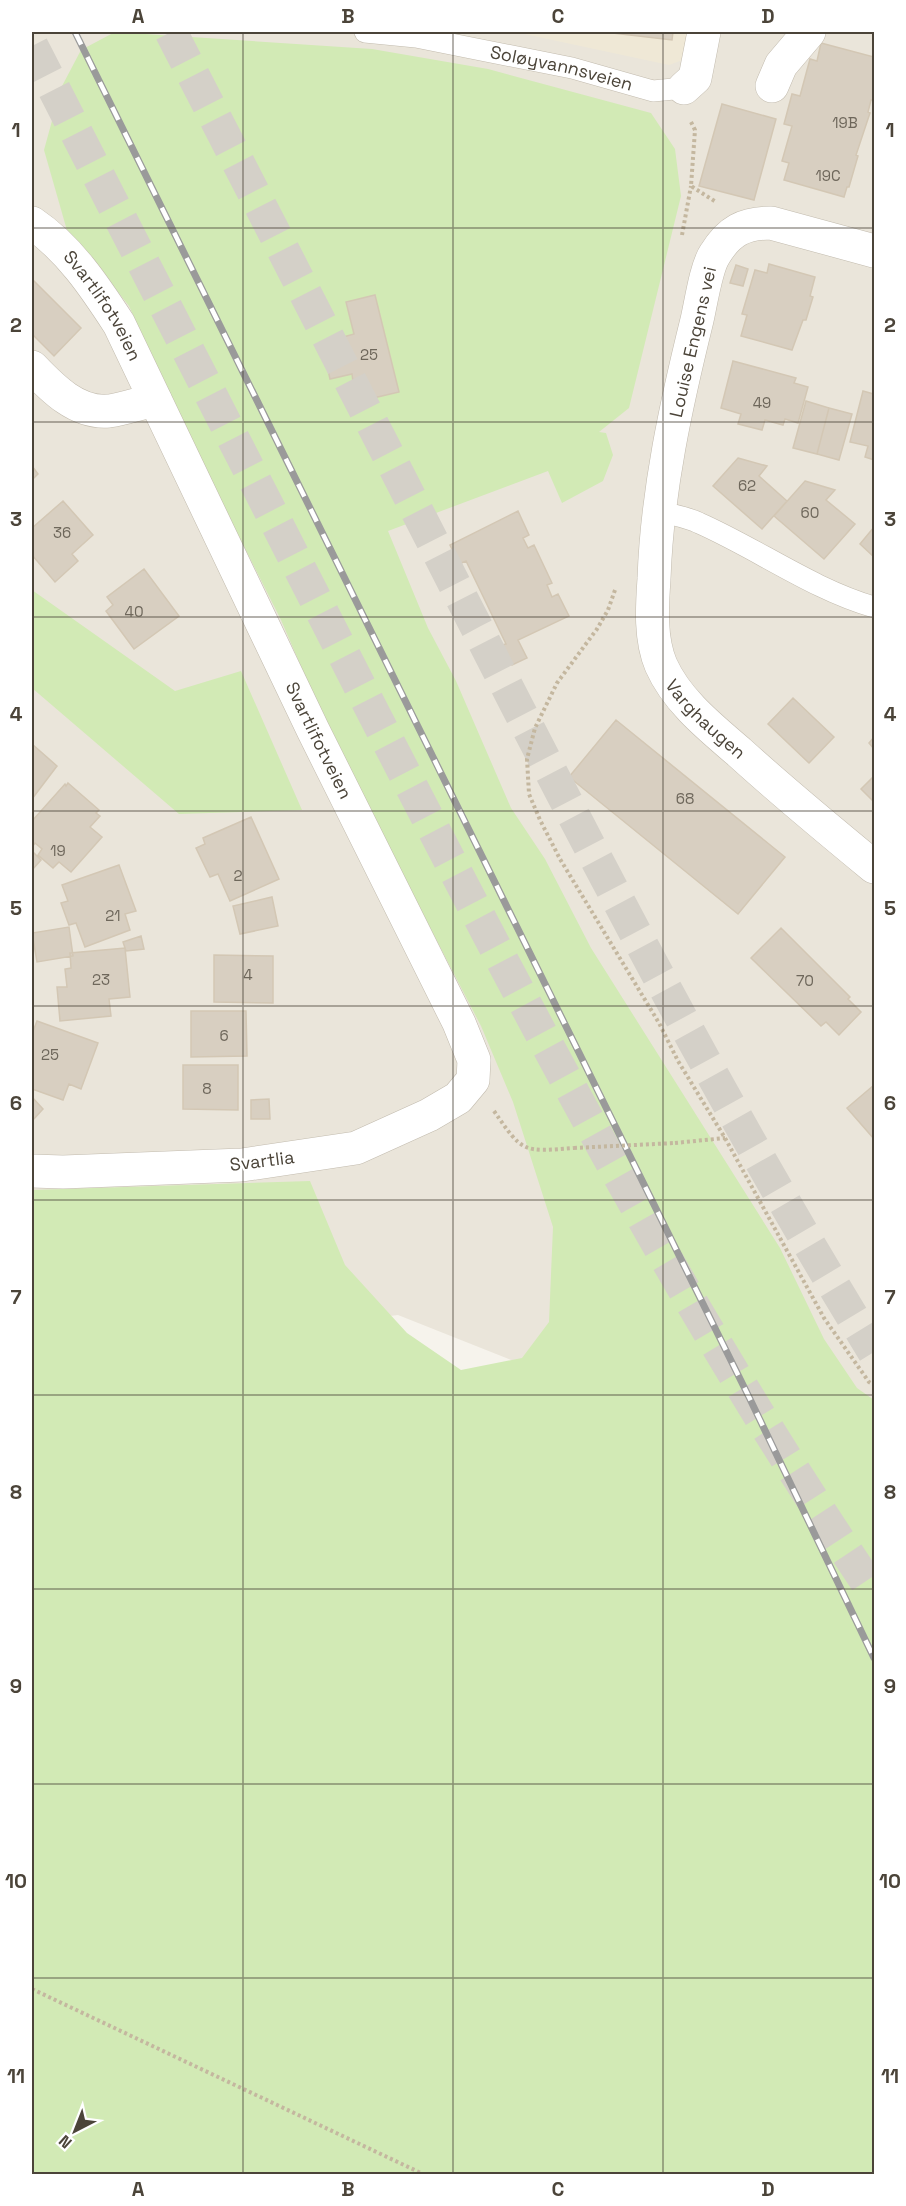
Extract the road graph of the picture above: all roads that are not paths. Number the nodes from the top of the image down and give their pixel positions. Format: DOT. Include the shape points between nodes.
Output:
graph roads {
  1 [pos="365,32"];
  2 [pos="704,32"];
  3 [pos="809,32"];
  4 [pos="772,86"];
  5 [pos="686,101"];
  6 [pos="32,223"];
  7 [pos="874,251"];
  8 [pos="32,367"];
  9 [pos="155,400"];
  10 [pos="673,426"];
  11 [pos="659,512"];
  12 [pos="874,607"];
  13 [pos="874,867"];
  14 [pos="473,1080"];
  15 [pos="32,1171"];
  1 -- 5 [label="lane, Soløyvannsveien" via="572,68"];
  2 -- 5 [label="street"];
  3 -- 4 [label="street" via="781,65"];
  6 -- 9 [label="street, Svartlifotveien" via="70,257 95,288 119,324"];
  7 -- 10 [label="street, Louise Engens vei" via="771,223 753,223 726,238 713,256"];
  8 -- 9 [label="street" via="53,389 86,410 109,411"];
  9 -- 14 [label="street, Svartlifotveien" via="459,1023 474,1060"];
  10 -- 11 [label="street, Varghaugen"];
  11 -- 12 [label="lane" via="697,522 780,566"];
  11 -- 13 [label="street, Varghaugen" via="654,634 669,682 720,735"];
  14 -- 15 [label="street, Svartlia" via="458,1098 429,1115 356,1148 242,1166"];
}
